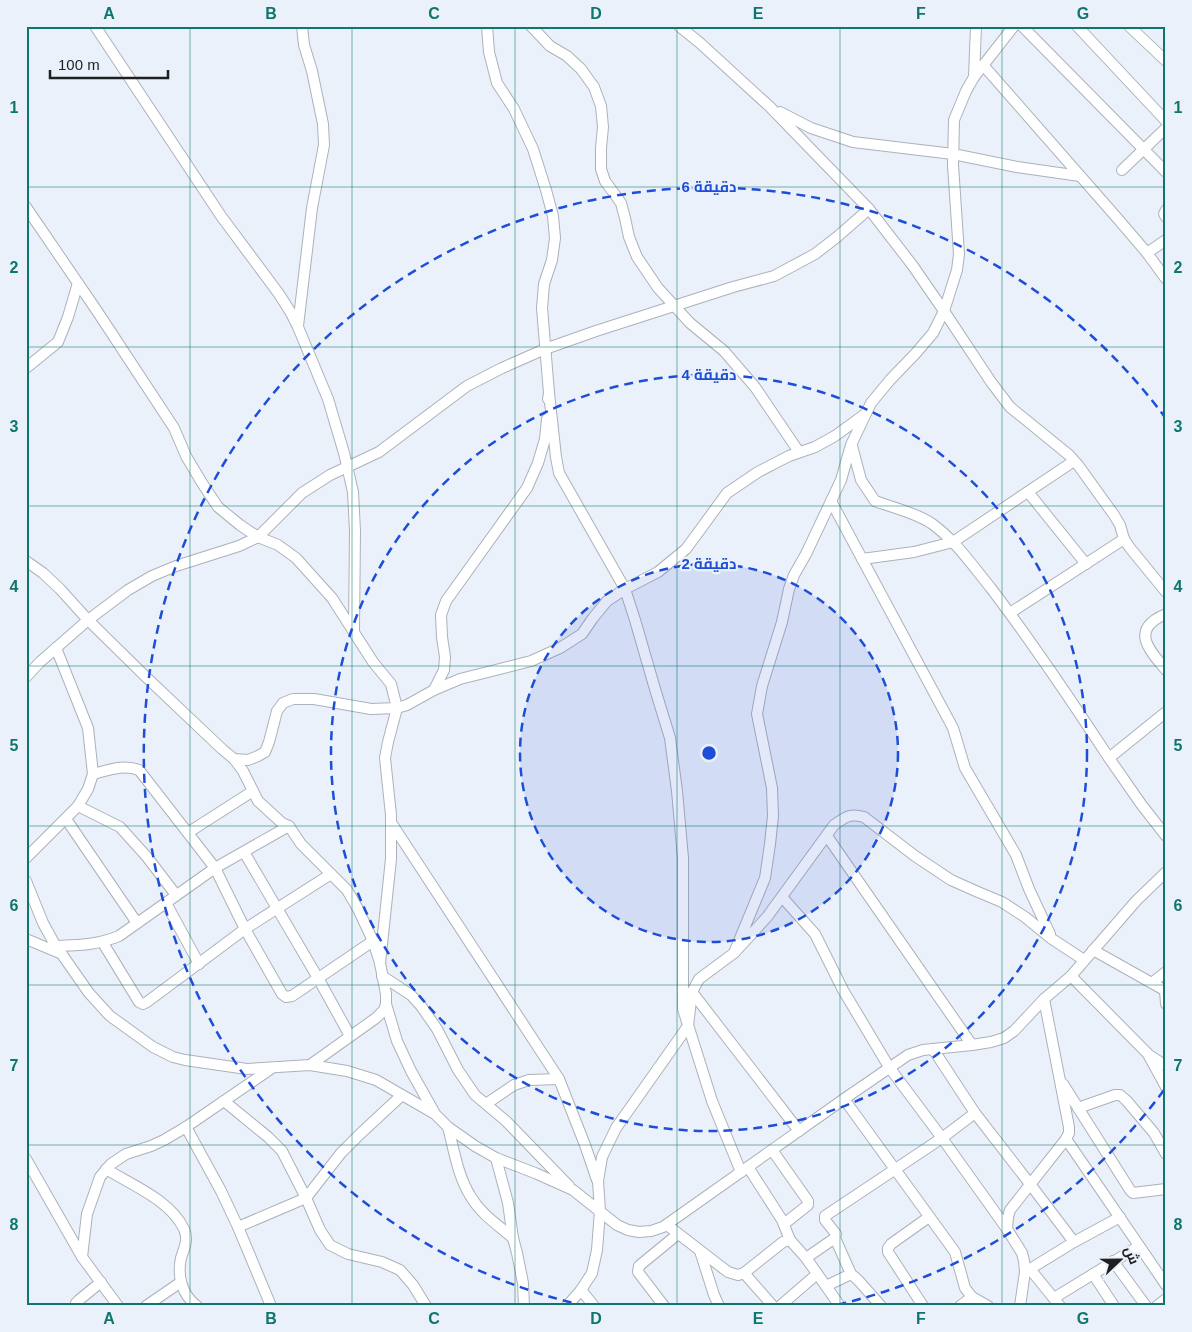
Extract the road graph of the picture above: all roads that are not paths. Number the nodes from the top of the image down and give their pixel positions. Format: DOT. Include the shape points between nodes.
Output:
graph roads {
  1 [pos="94,26"];
  2 [pos="302,26"];
  3 [pos="487,26"];
  4 [pos="531,26"];
  5 [pos="679,26"];
  6 [pos="976,26"];
  7 [pos="1014,26"];
  8 [pos="1022,26"];
  9 [pos="1077,26"];
  10 [pos="1129,26"];
  11 [pos="1166,61"];
  12 [pos="983,66"];
  13 [pos="974,77"];
  14 [pos="770,107"];
  15 [pos="1166,121"];
  16 [pos="1166,128"];
  17 [pos="1144,149"];
  18 [pos="953,154"];
  19 [pos="1122,170"];
  20 [pos="1166,172"];
  21 [pos="1080,176"];
  22 [pos="26,207"];
  23 [pos="869,209"];
  24 [pos="1166,210"];
  25 [pos="1166,217"];
  26 [pos="1166,240"];
  27 [pos="1147,253"];
  28 [pos="1166,279"];
  29 [pos="78,283"];
  30 [pos="675,307"];
  31 [pos="944,310"];
  32 [pos="298,327"];
  33 [pos="546,349"];
  34 [pos="26,368"];
  35 [pos="549,393"];
  36 [pos="866,414"];
  37 [pos="851,445"];
  38 [pos="800,452"];
  39 [pos="1074,460"];
  40 [pos="347,467"];
  41 [pos="1028,492"];
  42 [pos="831,501"];
  43 [pos="258,537"];
  44 [pos="1124,539"];
  45 [pos="953,542"];
  46 [pos="862,559"];
  47 [pos="26,561"];
  48 [pos="1086,564"];
  49 [pos="625,589"];
  50 [pos="1166,592"];
  51 [pos="1010,613"];
  52 [pos="1166,614"];
  53 [pos="88,620"];
  54 [pos="354,631"];
  55 [pos="56,648"];
  56 [pos="1166,670"];
  57 [pos="26,677"];
  58 [pos="434,690"];
  59 [pos="397,708"];
  60 [pos="1166,712"];
  61 [pos="1109,758"];
  62 [pos="234,759"];
  63 [pos="93,774"];
  64 [pos="253,791"];
  65 [pos="78,806"];
  66 [pos="66,819"];
  67 [pos="391,823"];
  68 [pos="288,826"];
  69 [pos="188,832"];
  70 [pos="827,836"];
  71 [pos="1166,836"];
  72 [pos="244,852"];
  73 [pos="26,858"];
  74 [pos="215,868"];
  75 [pos="1166,872"];
  76 [pos="330,874"];
  77 [pos="26,881"];
  78 [pos="176,895"];
  79 [pos="782,897"];
  80 [pos="166,903"];
  81 [pos="277,908"];
  82 [pos="137,923"];
  83 [pos="245,929"];
  84 [pos="26,939"];
  85 [pos="1052,939"];
  86 [pos="373,941"];
  87 [pos="103,943"];
  88 [pos="59,950"];
  89 [pos="1093,950"];
  90 [pos="734,953"];
  91 [pos="1084,960"];
  92 [pos="380,963"];
  93 [pos="200,964"];
  94 [pos="1166,972"];
  95 [pos="382,976"];
  96 [pos="1071,976"];
  97 [pos="318,978"];
  98 [pos="1153,982"];
  99 [pos="1165,990"];
  100 [pos="692,992"];
  101 [pos="1044,999"];
  102 [pos="386,1004"];
  103 [pos="1166,1004"];
  104 [pos="688,1026"];
  105 [pos="350,1036"];
  106 [pos="972,1046"];
  107 [pos="933,1049"];
  108 [pos="1149,1055"];
  109 [pos="310,1065"];
  110 [pos="1166,1066"];
  111 [pos="889,1067"];
  112 [pos="272,1068"];
  113 [pos="559,1079"];
  114 [pos="1060,1079"];
  115 [pos="1166,1087"];
  116 [pos="402,1095"];
  117 [pos="844,1099"];
  118 [pos="224,1101"];
  119 [pos="486,1104"];
  120 [pos="1078,1108"];
  121 [pos="975,1113"];
  122 [pos="435,1114"];
  123 [pos="186,1127"];
  124 [pos="448,1127"];
  125 [pos="799,1131"];
  126 [pos="942,1138"];
  127 [pos="1066,1139"];
  128 [pos="772,1150"];
  129 [pos="1166,1154"];
  130 [pos="496,1158"];
  131 [pos="26,1159"];
  132 [pos="106,1169"];
  133 [pos="894,1169"];
  134 [pos="745,1170"];
  135 [pos="598,1181"];
  136 [pos="1030,1184"];
  137 [pos="1166,1189"];
  138 [pos="573,1190"];
  139 [pos="306,1198"];
  140 [pos="600,1211"];
  141 [pos="929,1217"];
  142 [pos="1120,1217"];
  143 [pos="784,1224"];
  144 [pos="667,1225"];
  145 [pos="238,1227"];
  146 [pos="1007,1229"];
  147 [pos="678,1234"];
  148 [pos="513,1238"];
  149 [pos="835,1238"];
  150 [pos="790,1240"];
  151 [pos="1074,1242"];
  152 [pos="1139,1246"];
  153 [pos="700,1250"];
  154 [pos="82,1257"];
  155 [pos="806,1258"];
  156 [pos="1113,1261"];
  157 [pos="1028,1271"];
  158 [pos="744,1274"];
  159 [pos="817,1274"];
  160 [pos="851,1274"];
  161 [pos="1092,1274"];
  162 [pos="101,1282"];
  163 [pos="181,1282"];
  164 [pos="1165,1282"];
  165 [pos="826,1286"];
  166 [pos="581,1290"];
  167 [pos="972,1298"];
  168 [pos="1166,1299"];
  169 [pos="1057,1302"];
  170 [pos="718,1305"];
  171 [pos="76,1306"];
  172 [pos="118,1306"];
  173 [pos="146,1306"];
  174 [pos="197,1306"];
  175 [pos="271,1306"];
  176 [pos="426,1306"];
  177 [pos="524,1306"];
  178 [pos="567,1306"];
  179 [pos="594,1306"];
  180 [pos="664,1306"];
  181 [pos="772,1306"];
  182 [pos="780,1306"];
  183 [pos="840,1306"];
  184 [pos="881,1306"];
  185 [pos="923,1306"];
  186 [pos="960,1306"];
  187 [pos="988,1306"];
  188 [pos="1020,1306"];
  189 [pos="1114,1306"];
  190 [pos="1146,1306"];
  191 [pos="1157,1306"];
  1 -- 32 [label="street"];
  2 -- 32 [label="street" via="323,124 324,145 312,208"];
  3 -- 33 [label="street" via="489,52 497,82 533,149 553,216 555,238 542,308"];
  4 -- 30 [label="street" via="550,46 581,69 594,87 601,106 601,169 605,181 621,203 637,257"];
  5 -- 14 [label="street"];
  6 -- 13 [label="street"];
  7 -- 12 [label="street"];
  8 -- 17 [label="street"];
  9 -- 15 [label="street"];
  10 -- 11 [label="street"];
  12 -- 13 [label="street"];
  12 -- 21 [label="street"];
  13 -- 18 [label="street" via="954,120"];
  14 -- 18 [label="street" via="811,128 853,142"];
  14 -- 23 [label="street"];
  16 -- 17 [label="street"];
  17 -- 19 [label="street"];
  17 -- 20 [label="street"];
  18 -- 21 [label="street"];
  18 -- 31 [label="street" via="959,254"];
  21 -- 27 [label="street"];
  22 -- 29 [label="street"];
  23 -- 30 [label="street" via="793,267"];
  23 -- 31 [label="street"];
  24 -- 25 [label="street"];
  26 -- 27 [label="street"];
  27 -- 28 [label="street"];
  29 -- 34 [label="street" via="58,342"];
  29 -- 43 [label="street" via="174,428 186,456 218,507"];
  30 -- 33 [label="street"];
  30 -- 38 [label="street" via="724,351 755,387"];
  31 -- 36 [label="street" via="932,333 871,403"];
  31 -- 39 [label="street" via="1010,408"];
  32 -- 40 [label="street" via="328,399"];
  33 -- 35 [label="street"];
  33 -- 40 [label="street" via="467,386 379,452"];
  35 -- 49 [label="street" via="560,473"];
  35 -- 58 [label="street" via="545,439 528,488 446,600 441,616 444,670"];
  36 -- 37 [label="street"];
  36 -- 38 [label="street" via="835,436"];
  37 -- 42 [label="street"];
  37 -- 45 [label="street" via="862,480 875,501 904,509 930,522"];
  38 -- 49 [label="street" via="758,472 727,493 686,549 658,572"];
  39 -- 41 [label="street"];
  39 -- 44 [label="street" via="1114,515"];
  40 -- 43 [label="street" via="302,493"];
  40 -- 54 [label="street" via="353,492 355,531"];
  41 -- 45 [label="street"];
  41 -- 48 [label="street"];
  42 -- 46 [label="street"];
  42 -- 90 [label="street" via="794,575 762,686 757,714 772,788 773,816 765,878"];
  43 -- 53 [label="street" via="152,576"];
  43 -- 54 [label="street" via="278,545 296,558 332,598"];
  44 -- 48 [label="street"];
  44 -- 50 [label="street"];
  45 -- 46 [label="street" via="914,552"];
  45 -- 51 [label="street"];
  46 -- 85 [label="street" via="953,728 965,768 1016,855"];
  47 -- 53 [label="street" via="60,589"];
  48 -- 51 [label="street"];
  49 -- 58 [label="street" via="607,600 582,634 560,648 531,661 460,679"];
  49 -- 104 [label="street" via="670,738 683,858 682,991"];
  51 -- 61 [label="street" via="1063,686"];
  52 -- 56 [label="street" via="1147,626 1144,634 1145,641"];
  53 -- 55 [label="street"];
  53 -- 62 [label="street"];
  54 -- 59 [label="street" via="391,684"];
  55 -- 57 [label="street"];
  55 -- 63 [label="street" via="88,728"];
  58 -- 59 [label="street"];
  59 -- 62 [label="street" via="371,709 293,699 283,703 277,711 265,752 248,760"];
  59 -- 67 [label="street" via="385,758"];
  60 -- 61 [label="street"];
  61 -- 71 [label="street"];
  62 -- 64 [label="street"];
  63 -- 65 [label="street"];
  63 -- 69 [label="street" via="122,767 139,770"];
  64 -- 68 [label="street" via="258,801"];
  64 -- 69 [label="street"];
  65 -- 66 [label="street"];
  65 -- 78 [label="street" via="120,827"];
  66 -- 73 [label="street"];
  66 -- 82 [label="street"];
  67 -- 92 [label="street" via="391,859"];
  67 -- 113 [label="street"];
  68 -- 72 [label="street"];
  68 -- 76 [label="street"];
  69 -- 74 [label="street"];
  70 -- 79 [label="street"];
  70 -- 85 [label="street" via="834,825 846,817 856,814 864,817 951,880 1002,902"];
  70 -- 106 [label="street"];
  72 -- 74 [label="street"];
  72 -- 81 [label="street"];
  74 -- 78 [label="street"];
  74 -- 83 [label="street"];
  75 -- 89 [label="street"];
  76 -- 81 [label="street"];
  76 -- 86 [label="street" via="347,890"];
  77 -- 88 [label="street" via="43,923"];
  78 -- 80 [label="street"];
  79 -- 90 [label="street"];
  79 -- 111 [label="street" via="815,934 843,990"];
  80 -- 82 [label="street"];
  80 -- 93 [label="street"];
  81 -- 83 [label="street"];
  81 -- 97 [label="street"];
  82 -- 87 [label="street"];
  83 -- 93 [label="street"];
  83 -- 97 [label="street" via="286,997"];
  84 -- 88 [label="street"];
  85 -- 91 [label="street"];
  86 -- 92 [label="street"];
  86 -- 97 [label="street"];
  87 -- 88 [label="street"];
  87 -- 93 [label="street" via="143,1004"];
  88 -- 112 [label="street" via="89,993 110,1016 153,1047 185,1060 248,1069"];
  89 -- 91 [label="street"];
  89 -- 98 [label="street"];
  90 -- 100 [label="street" via="700,979"];
  91 -- 96 [label="street"];
  92 -- 95 [label="street"];
  94 -- 98 [label="street"];
  95 -- 102 [label="street"];
  95 -- 119 [label="street" via="411,995 421,1006 458,1070 475,1095"];
  96 -- 101 [label="street"];
  96 -- 108 [label="street"];
  97 -- 105 [label="street"];
  98 -- 99 [label="street"];
  99 -- 103 [label="street"];
  100 -- 104 [label="street"];
  100 -- 125 [label="street"];
  101 -- 106 [label="street" via="1004,1038"];
  101 -- 114 [label="street"];
  102 -- 105 [label="street" via="376,1018"];
  102 -- 122 [label="street" via="397,1042"];
  104 -- 134 [label="street" via="712,1101"];
  104 -- 135 [label="street" via="616,1128 602,1157"];
  105 -- 109 [label="street"];
  106 -- 107 [label="street"];
  107 -- 111 [label="street" via="908,1055"];
  107 -- 121 [label="street"];
  108 -- 110 [label="street"];
  108 -- 115 [label="street"];
  109 -- 112 [label="street"];
  109 -- 116 [label="street" via="376,1080"];
  111 -- 117 [label="street"];
  111 -- 126 [label="street"];
  112 -- 118 [label="street"];
  113 -- 119 [label="street" via="529,1080 514,1085"];
  113 -- 135 [label="street"];
  114 -- 120 [label="street"];
  114 -- 127 [label="street" via="1069,1127"];
  116 -- 122 [label="street"];
  116 -- 139 [label="street" via="340,1153"];
  117 -- 125 [label="street"];
  117 -- 133 [label="street"];
  118 -- 123 [label="street"];
  118 -- 139 [label="street" via="282,1152"];
  119 -- 138 [label="street"];
  120 -- 129 [label="street" via="1120,1095 1154,1133"];
  120 -- 137 [label="street" via="1133,1193"];
  121 -- 126 [label="street"];
  121 -- 136 [label="street"];
  122 -- 124 [label="street"];
  123 -- 132 [label="street" via="151,1146 126,1154"];
  123 -- 145 [label="street"];
  124 -- 130 [label="street"];
  124 -- 148 [label="street" via="471,1197"];
  125 -- 128 [label="street"];
  126 -- 133 [label="street"];
  126 -- 146 [label="street"];
  127 -- 136 [label="street"];
  127 -- 142 [label="street"];
  128 -- 134 [label="street"];
  128 -- 143 [label="street" via="808,1201 808,1205"];
  130 -- 138 [label="street"];
  130 -- 148 [label="street"];
  131 -- 154 [label="street"];
  132 -- 154 [label="street" via="87,1214"];
  132 -- 163 [label="street" via="174,1213 187,1242 179,1270"];
  133 -- 141 [label="street"];
  133 -- 149 [label="street" via="825,1216 836,1234"];
  134 -- 143 [label="street"];
  134 -- 144 [label="street"];
  135 -- 140 [label="street"];
  136 -- 146 [label="street" via="1010,1210"];
  136 -- 151 [label="street"];
  138 -- 140 [label="street"];
  139 -- 145 [label="street"];
  139 -- 176 [label="street" via="330,1245 400,1270"];
  140 -- 144 [label="street" via="628,1230 651,1231"];
  140 -- 166 [label="street" via="592,1273"];
  141 -- 167 [label="street" via="955,1252 965,1288"];
  141 -- 185 [label="street" via="888,1248"];
  142 -- 151 [label="street"];
  142 -- 152 [label="street"];
  143 -- 150 [label="street"];
  144 -- 147 [label="street"];
  145 -- 175 [label="street"];
  146 -- 157 [label="street" via="1022,1252"];
  147 -- 153 [label="street"];
  147 -- 180 [label="street" via="638,1269"];
  148 -- 177 [label="street" via="523,1283"];
  149 -- 155 [label="street"];
  149 -- 160 [label="street"];
  150 -- 155 [label="street"];
  150 -- 158 [label="street" via="783,1242"];
  151 -- 157 [label="street"];
  152 -- 156 [label="street"];
  152 -- 164 [label="street"];
  153 -- 158 [label="street" via="728,1272"];
  153 -- 170 [label="street"];
  154 -- 162 [label="street"];
  155 -- 159 [label="street"];
  156 -- 161 [label="street"];
  156 -- 190 [label="street"];
  157 -- 169 [label="street"];
  157 -- 188 [label="street"];
  158 -- 181 [label="street"];
  159 -- 165 [label="street"];
  159 -- 182 [label="street"];
  160 -- 165 [label="street"];
  160 -- 184 [label="street"];
  161 -- 169 [label="street"];
  161 -- 189 [label="street"];
  162 -- 171 [label="street" via="78,1300"];
  162 -- 172 [label="street"];
  163 -- 173 [label="street"];
  163 -- 174 [label="street"];
  165 -- 183 [label="street"];
  166 -- 178 [label="street"];
  166 -- 179 [label="street"];
  167 -- 186 [label="street"];
  167 -- 187 [label="street"];
  168 -- 191 [label="street"];
}
